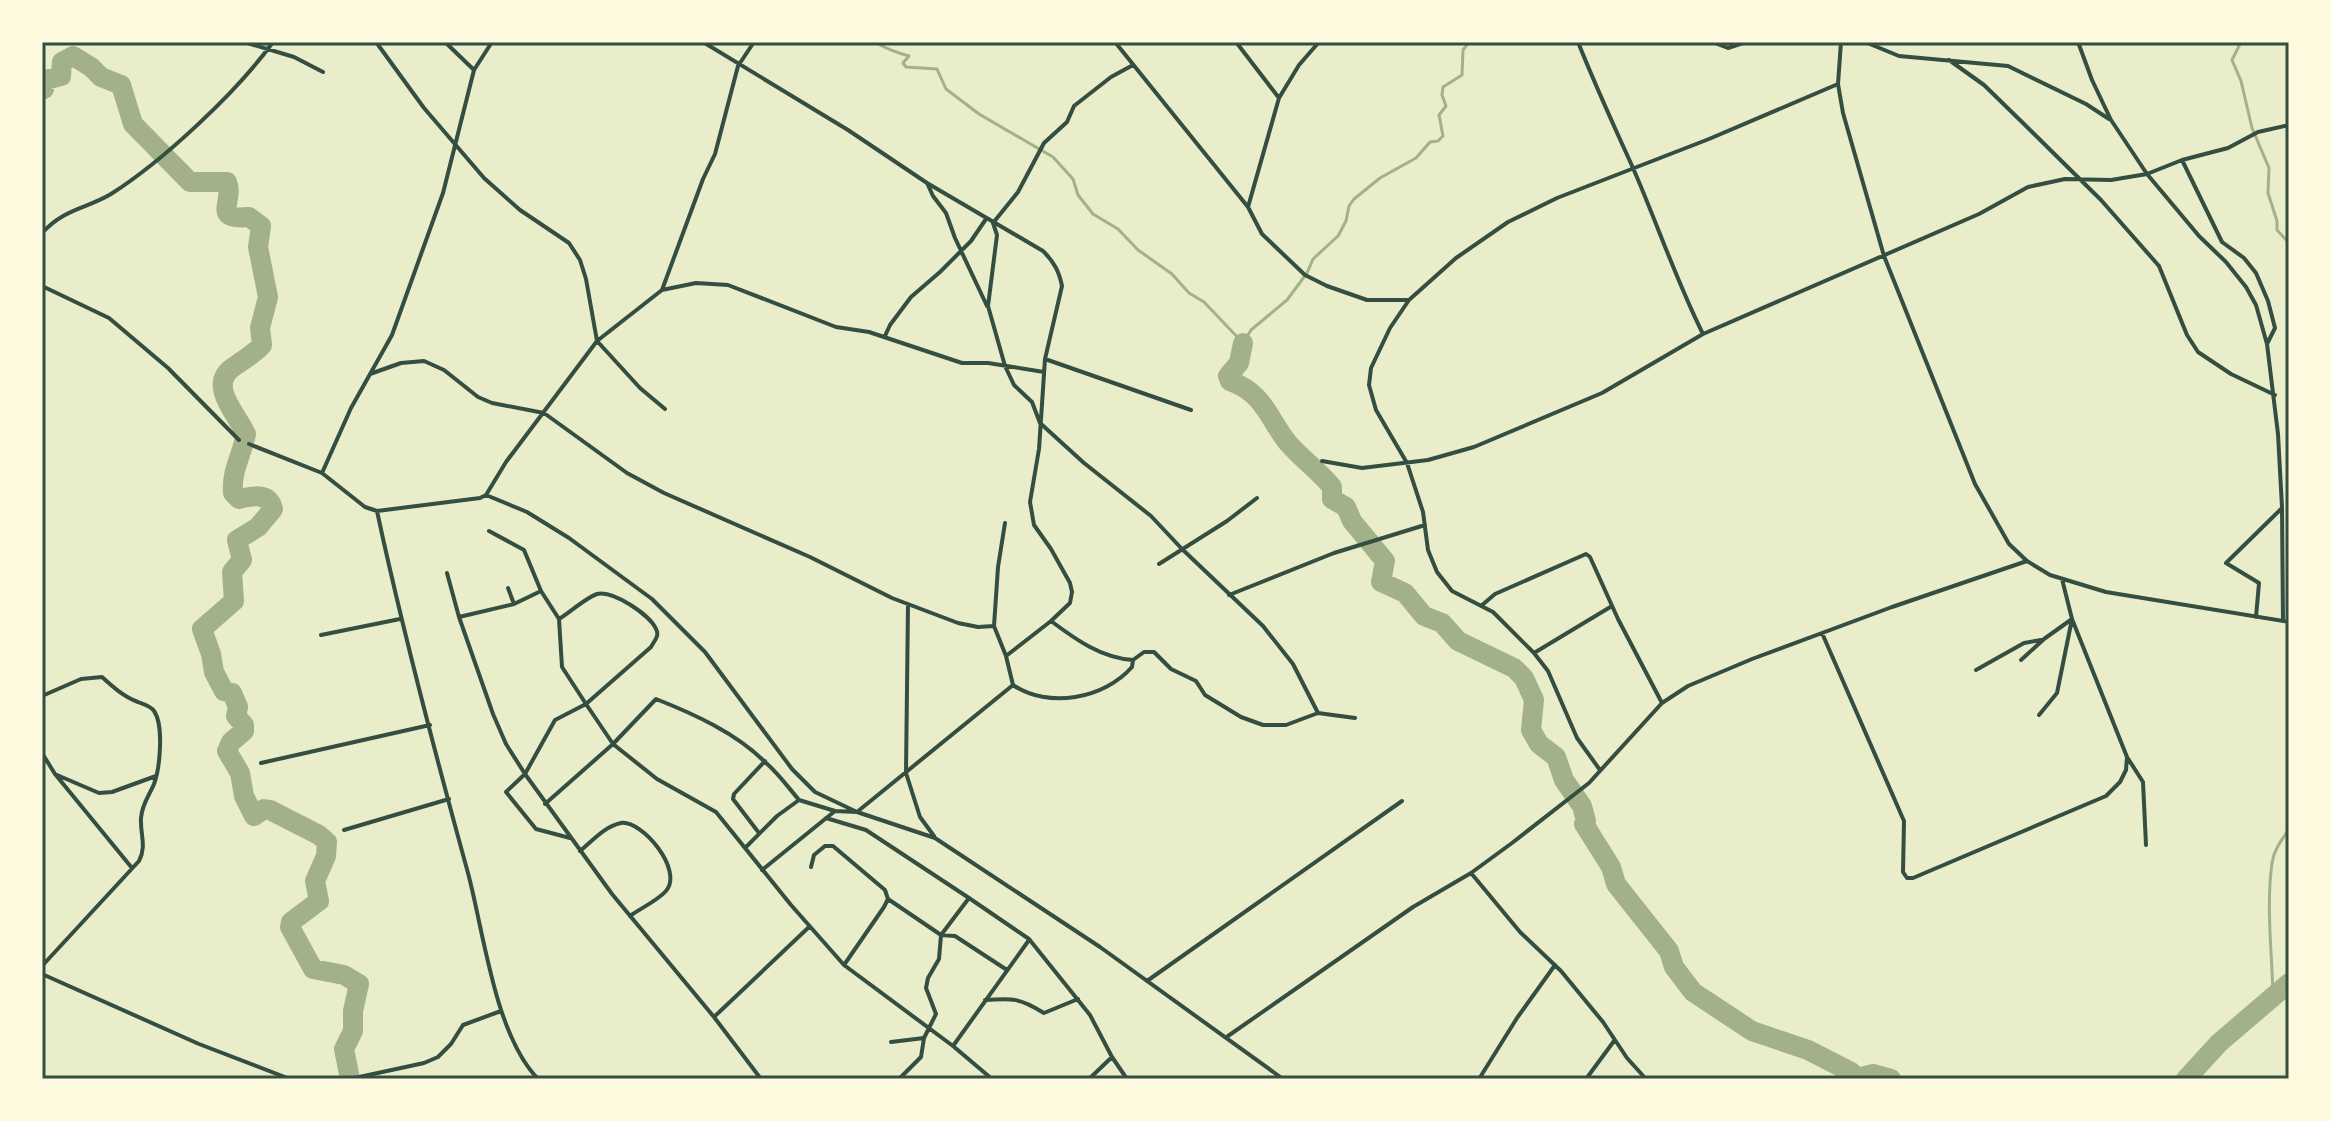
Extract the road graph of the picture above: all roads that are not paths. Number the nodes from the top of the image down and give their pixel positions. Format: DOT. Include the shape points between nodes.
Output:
graph roads {
  1 [pos="244,42"];
  2 [pos="273,42"];
  3 [pos="376,42"];
  4 [pos="445,42"];
  5 [pos="492,42"];
  6 [pos="703,42"];
  7 [pos="754,42"];
  8 [pos="1115,42"];
  9 [pos="1236,42"];
  10 [pos="1319,42"];
  11 [pos="1578,42"];
  12 [pos="1712,42"];
  13 [pos="1746,42"];
  14 [pos="1841,42"];
  15 [pos="1865,42"];
  16 [pos="2078,42"];
  17 [pos="268,48"];
  18 [pos="1949,60"];
  19 [pos="1133,65"];
  20 [pos="738,66"];
  21 [pos="474,70"];
  22 [pos="323,72"];
  23 [pos="1838,84"];
  24 [pos="1279,98"];
  25 [pos="2111,120"];
  26 [pos="2289,125"];
  27 [pos="453,144"];
  28 [pos="2182,160"];
  29 [pos="1633,168"];
  30 [pos="2147,174"];
  31 [pos="2077,179"];
  32 [pos="927,183"];
  33 [pos="1248,207"];
  34 [pos="986,219"];
  35 [pos="993,223"];
  36 [pos="42,233"];
  37 [pos="961,251"];
  38 [pos="1884,256"];
  39 [pos="42,286"];
  40 [pos="662,290"];
  41 [pos="1409,300"];
  42 [pos="988,306"];
  43 [pos="1703,334"];
  44 [pos="885,337"];
  45 [pos="597,341"];
  46 [pos="2267,344"];
  47 [pos="1045,359"];
  48 [pos="1005,366"];
  49 [pos="1044,372"];
  50 [pos="370,374"];
  51 [pos="2275,395"];
  52 [pos="665,409"];
  53 [pos="1191,410"];
  54 [pos="544,413"];
  55 [pos="1040,423"];
  56 [pos="239,440"];
  57 [pos="249,444"];
  58 [pos="1322,461"];
  59 [pos="1407,463"];
  60 [pos="322,473"];
  61 [pos="486,495"];
  62 [pos="1257,498"];
  63 [pos="2282,507"];
  64 [pos="377,511"];
  65 [pos="1005,523"];
  66 [pos="1425,525"];
  67 [pos="489,531"];
  68 [pos="1182,549"];
  69 [pos="2027,561"];
  70 [pos="1159,564"];
  71 [pos="447,573"];
  72 [pos="2062,579"];
  73 [pos="508,588"];
  74 [pos="541,591"];
  75 [pos="1229,595"];
  76 [pos="514,604"];
  77 [pos="908,604"];
  78 [pos="1481,606"];
  79 [pos="1612,606"];
  80 [pos="459,617"];
  81 [pos="2256,617"];
  82 [pos="400,619"];
  83 [pos="559,619"];
  84 [pos="2072,619"];
  85 [pos="1051,621"];
  86 [pos="2286,622"];
  87 [pos="994,626"];
  88 [pos="1822,633"];
  89 [pos="321,635"];
  90 [pos="2044,639"];
  91 [pos="1534,653"];
  92 [pos="1006,656"];
  93 [pos="1133,660"];
  94 [pos="2021,660"];
  95 [pos="1976,670"];
  96 [pos="1013,685"];
  97 [pos="42,696"];
  98 [pos="1662,703"];
  99 [pos="586,704"];
  100 [pos="1318,713"];
  101 [pos="2039,715"];
  102 [pos="1355,718"];
  103 [pos="430,725"];
  104 [pos="613,744"];
  105 [pos="42,753"];
  106 [pos="2127,757"];
  107 [pos="765,761"];
  108 [pos="261,763"];
  109 [pos="1600,770"];
  110 [pos="906,773"];
  111 [pos="55,774"];
  112 [pos="525,774"];
  113 [pos="156,776"];
  114 [pos="449,799"];
  115 [pos="799,800"];
  116 [pos="1402,801"];
  117 [pos="545,804"];
  118 [pos="835,811"];
  119 [pos="857,812"];
  120 [pos="826,818"];
  121 [pos="344,830"];
  122 [pos="760,834"];
  123 [pos="570,838"];
  124 [pos="935,838"];
  125 [pos="2146,845"];
  126 [pos="744,848"];
  127 [pos="580,851"];
  128 [pos="811,867"];
  129 [pos="132,868"];
  130 [pos="762,870"];
  131 [pos="1471,873"];
  132 [pos="969,898"];
  133 [pos="888,899"];
  134 [pos="630,916"];
  135 [pos="809,927"];
  136 [pos="941,935"];
  137 [pos="1029,939"];
  138 [pos="844,965"];
  139 [pos="1555,965"];
  140 [pos="42,966"];
  141 [pos="1007,970"];
  142 [pos="42,974"];
  143 [pos="1147,981"];
  144 [pos="1078,999"];
  145 [pos="985,1000"];
  146 [pos="501,1011"];
  147 [pos="714,1017"];
  148 [pos="930,1028"];
  149 [pos="1227,1037"];
  150 [pos="924,1038"];
  151 [pos="1614,1041"];
  152 [pos="891,1042"];
  153 [pos="953,1046"];
  154 [pos="1112,1057"];
  155 [pos="360,1078"];
  156 [pos="290,1079"];
  157 [pos="350,1079"];
  158 [pos="538,1079"];
  159 [pos="761,1079"];
  160 [pos="899,1079"];
  161 [pos="992,1079"];
  162 [pos="1089,1079"];
  163 [pos="1127,1079"];
  164 [pos="1283,1079"];
  165 [pos="1479,1079"];
  166 [pos="1586,1079"];
  167 [pos="1646,1079"];
  1 -- 17 [label="street"];
  2 -- 17 [label="street"];
  3 -- 27 [label="street"];
  4 -- 21 [label="street"];
  5 -- 21 [label="street"];
  6 -- 20 [label="street"];
  7 -- 20 [label="street"];
  8 -- 19 [label="street"];
  9 -- 24 [label="street"];
  10 -- 24 [label="street"];
  11 -- 29 [label="street"];
  12 -- 13 [label="street" via="1728,48"];
  14 -- 23 [label="street"];
  15 -- 18 [label="street" via="1899,56"];
  16 -- 25 [label="street"];
  17 -- 22 [label="street"];
  17 -- 36 [label="street" via="227,94 149,165"];
  18 -- 25 [label="street" via="2008,66"];
  18 -- 31 [label="street" via="1984,85"];
  19 -- 33 [label="street"];
  19 -- 35 [label="street" via="1074,106"];
  20 -- 32 [label="street"];
  20 -- 40 [label="street" via="715,154"];
  21 -- 27 [label="street"];
  23 -- 29 [label="street"];
  23 -- 38 [label="street"];
  24 -- 33 [label="street"];
  25 -- 30 [label="street"];
  26 -- 28 [label="street"];
  27 -- 45 [label="street" via="520,210 569,243 586,279"];
  27 -- 50 [label="street" via="443,193 392,335"];
  28 -- 30 [label="street"];
  28 -- 46 [label="street" via="2222,242 2256,273 2275,328"];
  29 -- 41 [label="street" via="1508,222"];
  29 -- 43 [label="street"];
  30 -- 31 [label="street"];
  30 -- 46 [label="street" via="2246,287"];
  31 -- 38 [label="street" via="2028,187"];
  31 -- 51 [label="street" via="2159,266 2198,352"];
  32 -- 34 [label="street"];
  32 -- 37 [label="street"];
  33 -- 41 [label="street" via="1262,234 1305,275 1367,300"];
  34 -- 35 [label="street"];
  34 -- 37 [label="street"];
  35 -- 42 [label="street" via="997,235"];
  35 -- 47 [label="street" via="1043,251 1060,274 1062,286"];
  37 -- 42 [label="street"];
  37 -- 44 [label="street" via="911,297"];
  38 -- 43 [label="street"];
  38 -- 69 [label="street" via="1975,484 2009,544"];
  39 -- 56 [label="street" via="109,318"];
  40 -- 44 [label="street" via="696,283 728,285 836,327"];
  40 -- 45 [label="street"];
  41 -- 59 [label="street" via="1371,368 1369,385 1376,410"];
  42 -- 48 [label="street"];
  43 -- 59 [label="street" via="1588,399 1474,447"];
  44 -- 48 [label="street" via="962,363"];
  45 -- 52 [label="street"];
  45 -- 54 [label="street"];
  46 -- 51 [label="street"];
  47 -- 49 [label="street"];
  47 -- 53 [label="street"];
  48 -- 49 [label="street"];
  48 -- 55 [label="street" via="1014,385 1032,402"];
  49 -- 55 [label="street"];
  50 -- 54 [label="street" via="424,361 478,397"];
  50 -- 60 [label="street"];
  51 -- 63 [label="street"];
  54 -- 61 [label="street"];
  54 -- 77 [label="street" via="664,493"];
  55 -- 68 [label="street" via="1151,516"];
  55 -- 85 [label="street" via="1030,502 1034,525 1072,592 1070,603"];
  57 -- 60 [label="street"];
  58 -- 59 [label="street" via="1362,468"];
  59 -- 66 [label="street"];
  60 -- 64 [label="street"];
  61 -- 64 [label="street"];
  61 -- 119 [label="street" via="569,538 652,599 705,652 792,769 815,792"];
  62 -- 68 [label="street"];
  63 -- 81 [label="street" via="2226,563 2259,583"];
  63 -- 86 [label="street"];
  64 -- 82 [label="street"];
  65 -- 87 [label="street"];
  66 -- 75 [label="street"];
  66 -- 78 [label="street" via="1437,572 1452,591"];
  67 -- 74 [label="street" via="524,550"];
  68 -- 70 [label="street"];
  68 -- 75 [label="street"];
  69 -- 72 [label="street"];
  69 -- 88 [label="street"];
  71 -- 80 [label="street"];
  72 -- 81 [label="street" via="2106,592"];
  72 -- 84 [label="street"];
  73 -- 76 [label="street"];
  74 -- 76 [label="street"];
  74 -- 83 [label="street"];
  75 -- 100 [label="street" via="1293,664"];
  76 -- 80 [label="street"];
  77 -- 87 [label="street" via="958,623"];
  77 -- 110 [label="street"];
  78 -- 79 [label="street" via="1495,594 1586,554"];
  78 -- 91 [label="street" via="1509,625"];
  79 -- 91 [label="street"];
  79 -- 98 [label="street"];
  80 -- 112 [label="street" via="493,714"];
  81 -- 86 [label="street"];
  82 -- 89 [label="street"];
  82 -- 103 [label="street"];
  83 -- 99 [label="street" via="562,667"];
  83 -- 99 [label="street" via="595,594 612,593 656,628 651,647"];
  84 -- 90 [label="street"];
  84 -- 101 [label="street" via="2057,693"];
  84 -- 106 [label="street"];
  85 -- 92 [label="street"];
  85 -- 93 [label="street" via="1091,648"];
  87 -- 92 [label="street"];
  88 -- 98 [label="street" via="1701,681"];
  88 -- 106 [label="street" via="1904,821 1907,878 2106,796 2120,782"];
  90 -- 94 [label="street"];
  90 -- 95 [label="street" via="2024,643"];
  91 -- 109 [label="street" via="1548,671 1577,738"];
  92 -- 96 [label="street"];
  93 -- 96 [label="street" via="1128,672 1089,694 1046,698"];
  93 -- 100 [label="street" via="1154,652 1171,669 1196,681 1205,695 1263,725 1286,725"];
  96 -- 110 [label="street"];
  97 -- 113 [label="street" via="81,679 102,677 130,699 151,707 160,736"];
  98 -- 109 [label="street"];
  99 -- 104 [label="street"];
  99 -- 112 [label="street" via="555,720"];
  100 -- 102 [label="street"];
  103 -- 108 [label="street"];
  103 -- 114 [label="street"];
  104 -- 107 [label="street" via="656,699 713,725"];
  104 -- 117 [label="street"];
  104 -- 126 [label="street" via="657,779 716,812"];
  105 -- 111 [label="street"];
  106 -- 125 [label="street" via="2143,782"];
  107 -- 115 [label="street"];
  107 -- 122 [label="street" via="733,799"];
  109 -- 131 [label="street"];
  110 -- 119 [label="street"];
  110 -- 124 [label="street" via="920,817"];
  111 -- 113 [label="street" via="99,793"];
  111 -- 129 [label="street"];
  112 -- 117 [label="street"];
  112 -- 123 [label="street" via="506,792 536,829"];
  113 -- 129 [label="street" via="141,818 144,851"];
  114 -- 121 [label="street"];
  114 -- 146 [label="street"];
  115 -- 118 [label="street"];
  115 -- 122 [label="street"];
  116 -- 143 [label="street"];
  117 -- 123 [label="street"];
  118 -- 119 [label="street"];
  118 -- 120 [label="street"];
  119 -- 124 [label="street"];
  120 -- 130 [label="street"];
  120 -- 132 [label="street" via="866,830"];
  122 -- 126 [label="street"];
  123 -- 127 [label="street"];
  124 -- 143 [label="street"];
  126 -- 130 [label="street"];
  127 -- 134 [label="street"];
  127 -- 134 [label="street" via="622,823 632,824 658,847 671,880 666,890"];
  128 -- 133 [label="street" via="814,855 833,846 885,890"];
  129 -- 140 [label="street"];
  130 -- 135 [label="street"];
  131 -- 139 [label="street"];
  131 -- 149 [label="street" via="1413,907"];
  132 -- 136 [label="street"];
  132 -- 137 [label="street"];
  133 -- 136 [label="street"];
  133 -- 138 [label="street"];
  134 -- 147 [label="street"];
  135 -- 138 [label="street"];
  135 -- 147 [label="street"];
  136 -- 141 [label="street" via="955,936"];
  136 -- 148 [label="street" via="939,959 926,988 936,1014"];
  137 -- 141 [label="street"];
  137 -- 144 [label="street"];
  138 -- 148 [label="street"];
  139 -- 151 [label="street"];
  139 -- 165 [label="street"];
  141 -- 145 [label="street"];
  142 -- 156 [label="street"];
  143 -- 149 [label="street"];
  144 -- 145 [label="street" via="1044,1013 1014,998"];
  144 -- 154 [label="street"];
  145 -- 153 [label="street"];
  146 -- 155 [label="street" via="463,1025 438,1057"];
  146 -- 158 [label="street"];
  147 -- 159 [label="street"];
  148 -- 150 [label="street"];
  148 -- 153 [label="street"];
  149 -- 164 [label="street"];
  150 -- 152 [label="street"];
  150 -- 160 [label="street" via="921,1057"];
  151 -- 166 [label="street"];
  151 -- 167 [label="street"];
  153 -- 161 [label="street"];
  154 -- 162 [label="street"];
  154 -- 163 [label="street"];
  155 -- 157 [label="street"];
}
